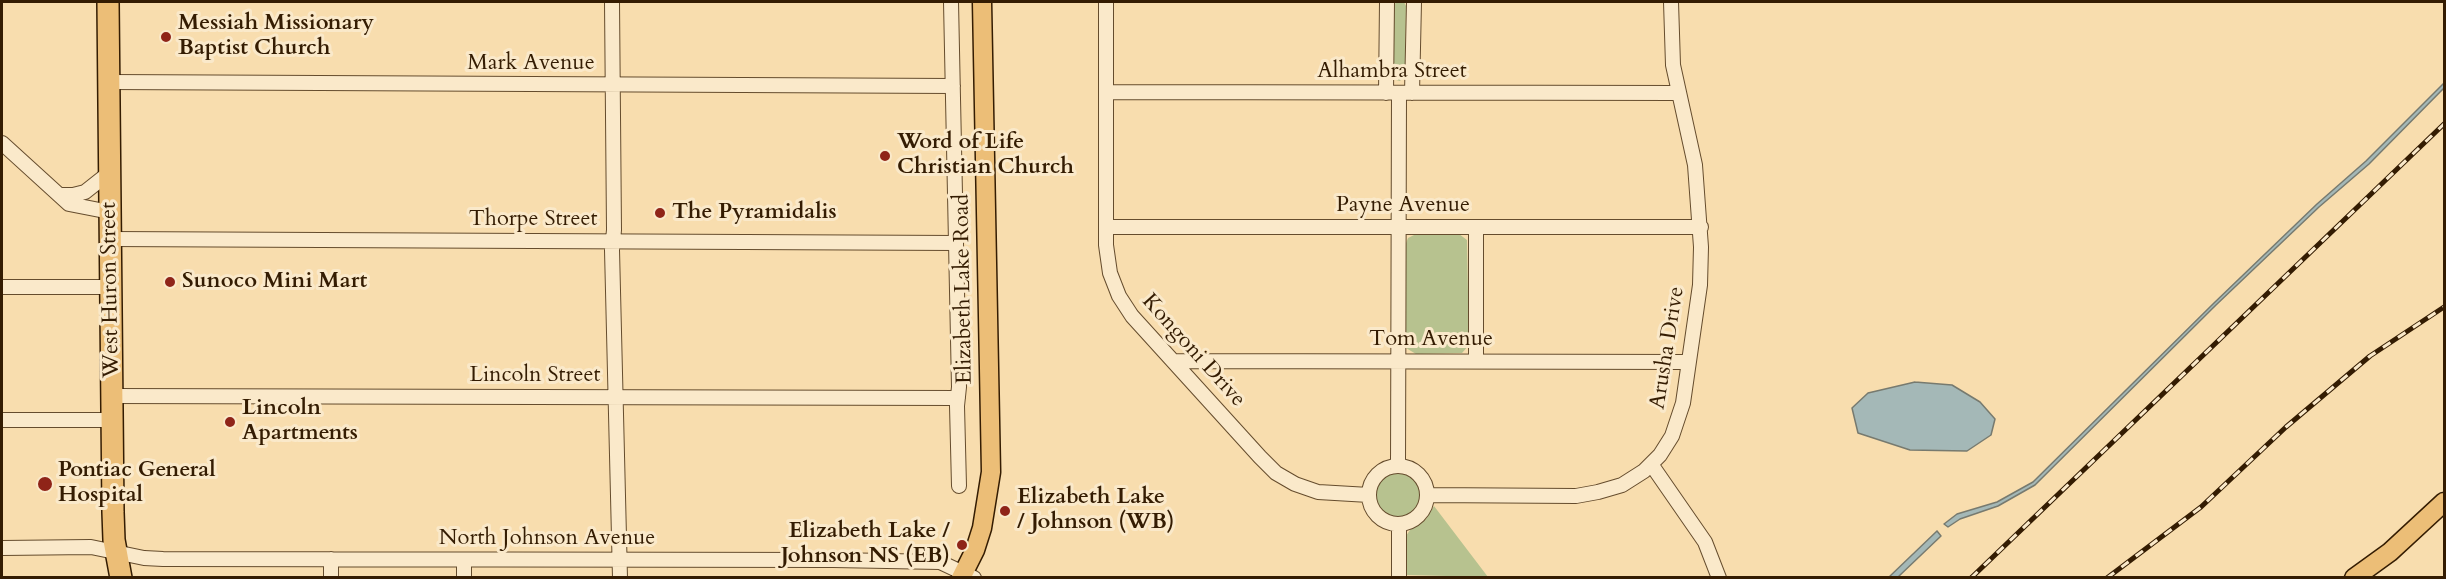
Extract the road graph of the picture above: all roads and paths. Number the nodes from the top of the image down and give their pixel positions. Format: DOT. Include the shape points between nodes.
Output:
graph roads {
  1 [pos="108,2"];
  2 [pos="612,2"];
  3 [pos="951,2"];
  4 [pos="982,2"];
  5 [pos="1106,2"];
  6 [pos="1387,2"];
  7 [pos="1414,2"];
  8 [pos="1671,2"];
  9 [pos="109,82"];
  10 [pos="613,85"];
  11 [pos="953,86"];
  12 [pos="1106,92"];
  13 [pos="1399,93"];
  14 [pos="1678,93"];
  15 [pos="2,143"];
  16 [pos="109,173"];
  17 [pos="59,195"];
  18 [pos="110,212"];
  19 [pos="1106,227"];
  20 [pos="1399,227"];
  21 [pos="1476,227"];
  22 [pos="1701,227"];
  23 [pos="110,239"];
  24 [pos="613,242"];
  25 [pos="956,243"];
  26 [pos="2,287"];
  27 [pos="110,287"];
  28 [pos="1173,361"];
  29 [pos="1476,361"];
  30 [pos="1398,362"];
  31 [pos="1689,362"];
  32 [pos="112,396"];
  33 [pos="615,397"];
  34 [pos="958,398"];
  35 [pos="2,420"];
  36 [pos="112,420"];
  37 [pos="1651,464"];
  38 [pos="1398,466"];
  39 [pos="959,486"];
  40 [pos="1369,495"];
  41 [pos="1427,495"];
  42 [pos="2445,502"];
  43 [pos="1399,524"];
  44 [pos="2,548"];
  45 [pos="117,553"];
  46 [pos="331,560"];
  47 [pos="464,560"];
  48 [pos="619,560"];
  49 [pos="966,576"];
  50 [pos="121,578"];
  51 [pos="331,578"];
  52 [pos="464,578"];
  53 [pos="620,578"];
  54 [pos="1399,578"];
  55 [pos="1719,578"];
  56 [pos="2354,578"];
  1 -- 9 [label="highway, West Huron Street"];
  2 -- 10 [label="street"];
  3 -- 11 [label="street, Elizabeth Lake Road"];
  4 -- 49 [label="main road, Elizabeth Lake Road" via="991,472 984,520"];
  5 -- 12 [label="street, Kongoni Drive"];
  6 -- 13 [label="street"];
  7 -- 13 [label="street"];
  8 -- 14 [label="street, Arusha Drive" via="1672,55"];
  9 -- 10 [label="street, Mark Avenue"];
  9 -- 16 [label="highway, West Huron Street"];
  10 -- 11 [label="street, Mark Avenue"];
  10 -- 24 [label="street"];
  11 -- 25 [label="street, Elizabeth Lake Road"];
  12 -- 13 [label="street, Alhambra Street"];
  12 -- 19 [label="street, Kongoni Drive"];
  13 -- 14 [label="street, Alhambra Street"];
  13 -- 20 [label="street"];
  14 -- 22 [label="street, Arusha Drive" via="1695,165"];
  15 -- 17 [label="street"];
  16 -- 17 [label="street" via="85,192"];
  16 -- 18 [label="highway, West Huron Street"];
  17 -- 18 [label="street" via="73,205"];
  18 -- 23 [label="highway, West Huron Street"];
  19 -- 20 [label="street, Payne Avenue"];
  19 -- 28 [label="street, Kongoni Drive" via="1108,264 1119,296"];
  20 -- 21 [label="street, Payne Avenue"];
  20 -- 30 [label="street"];
  21 -- 22 [label="street, Payne Avenue"];
  21 -- 29 [label="street"];
  22 -- 31 [label="street, Arusha Drive" via="1700,285"];
  23 -- 24 [label="street, Thorpe Street"];
  23 -- 27 [label="highway, West Huron Street"];
  24 -- 25 [label="street, Thorpe Street"];
  24 -- 33 [label="street"];
  25 -- 34 [label="street, Elizabeth Lake Road"];
  26 -- 27 [label="street"];
  27 -- 32 [label="highway, West Huron Street"];
  28 -- 30 [label="street, Tom Avenue"];
  28 -- 40 [label="street, Kongoni Drive" via="1282,477 1318,492"];
  29 -- 30 [label="street, Tom Avenue"];
  29 -- 31 [label="street, Tom Avenue"];
  30 -- 38 [label="street"];
  31 -- 37 [label="street, Arusha Drive" via="1679,420 1670,441"];
  32 -- 33 [label="street, Lincoln Street"];
  32 -- 36 [label="highway, West Huron Street"];
  33 -- 34 [label="street, Lincoln Street"];
  33 -- 48 [label="street"];
  34 -- 39 [label="street, Elizabeth Lake Road"];
  35 -- 36 [label="street"];
  36 -- 45 [label="highway, West Huron Street"];
  37 -- 41 [label="street, Arusha Drive" via="1622,485 1587,495"];
  37 -- 55 [label="street" via="1705,542"];
  38 -- 40 [label="street" via="1378,475"];
  38 -- 41 [label="street" via="1419,475"];
  40 -- 43 [label="street" via="1378,516"];
  41 -- 43 [label="street" via="1419,516"];
  42 -- 56 [label="main road"];
  43 -- 54 [label="street"];
  44 -- 45 [label="street, North Johnson Avenue" via="91,548"];
  45 -- 46 [label="street, North Johnson Avenue" via="163,559"];
  45 -- 50 [label="highway, West Huron Street"];
  46 -- 47 [label="street, North Johnson Avenue"];
  46 -- 51 [label="street"];
  47 -- 48 [label="street, North Johnson Avenue"];
  47 -- 52 [label="street"];
  48 -- 49 [label="street, North Johnson Avenue" via="940,562"];
  48 -- 53 [label="street"];
}
